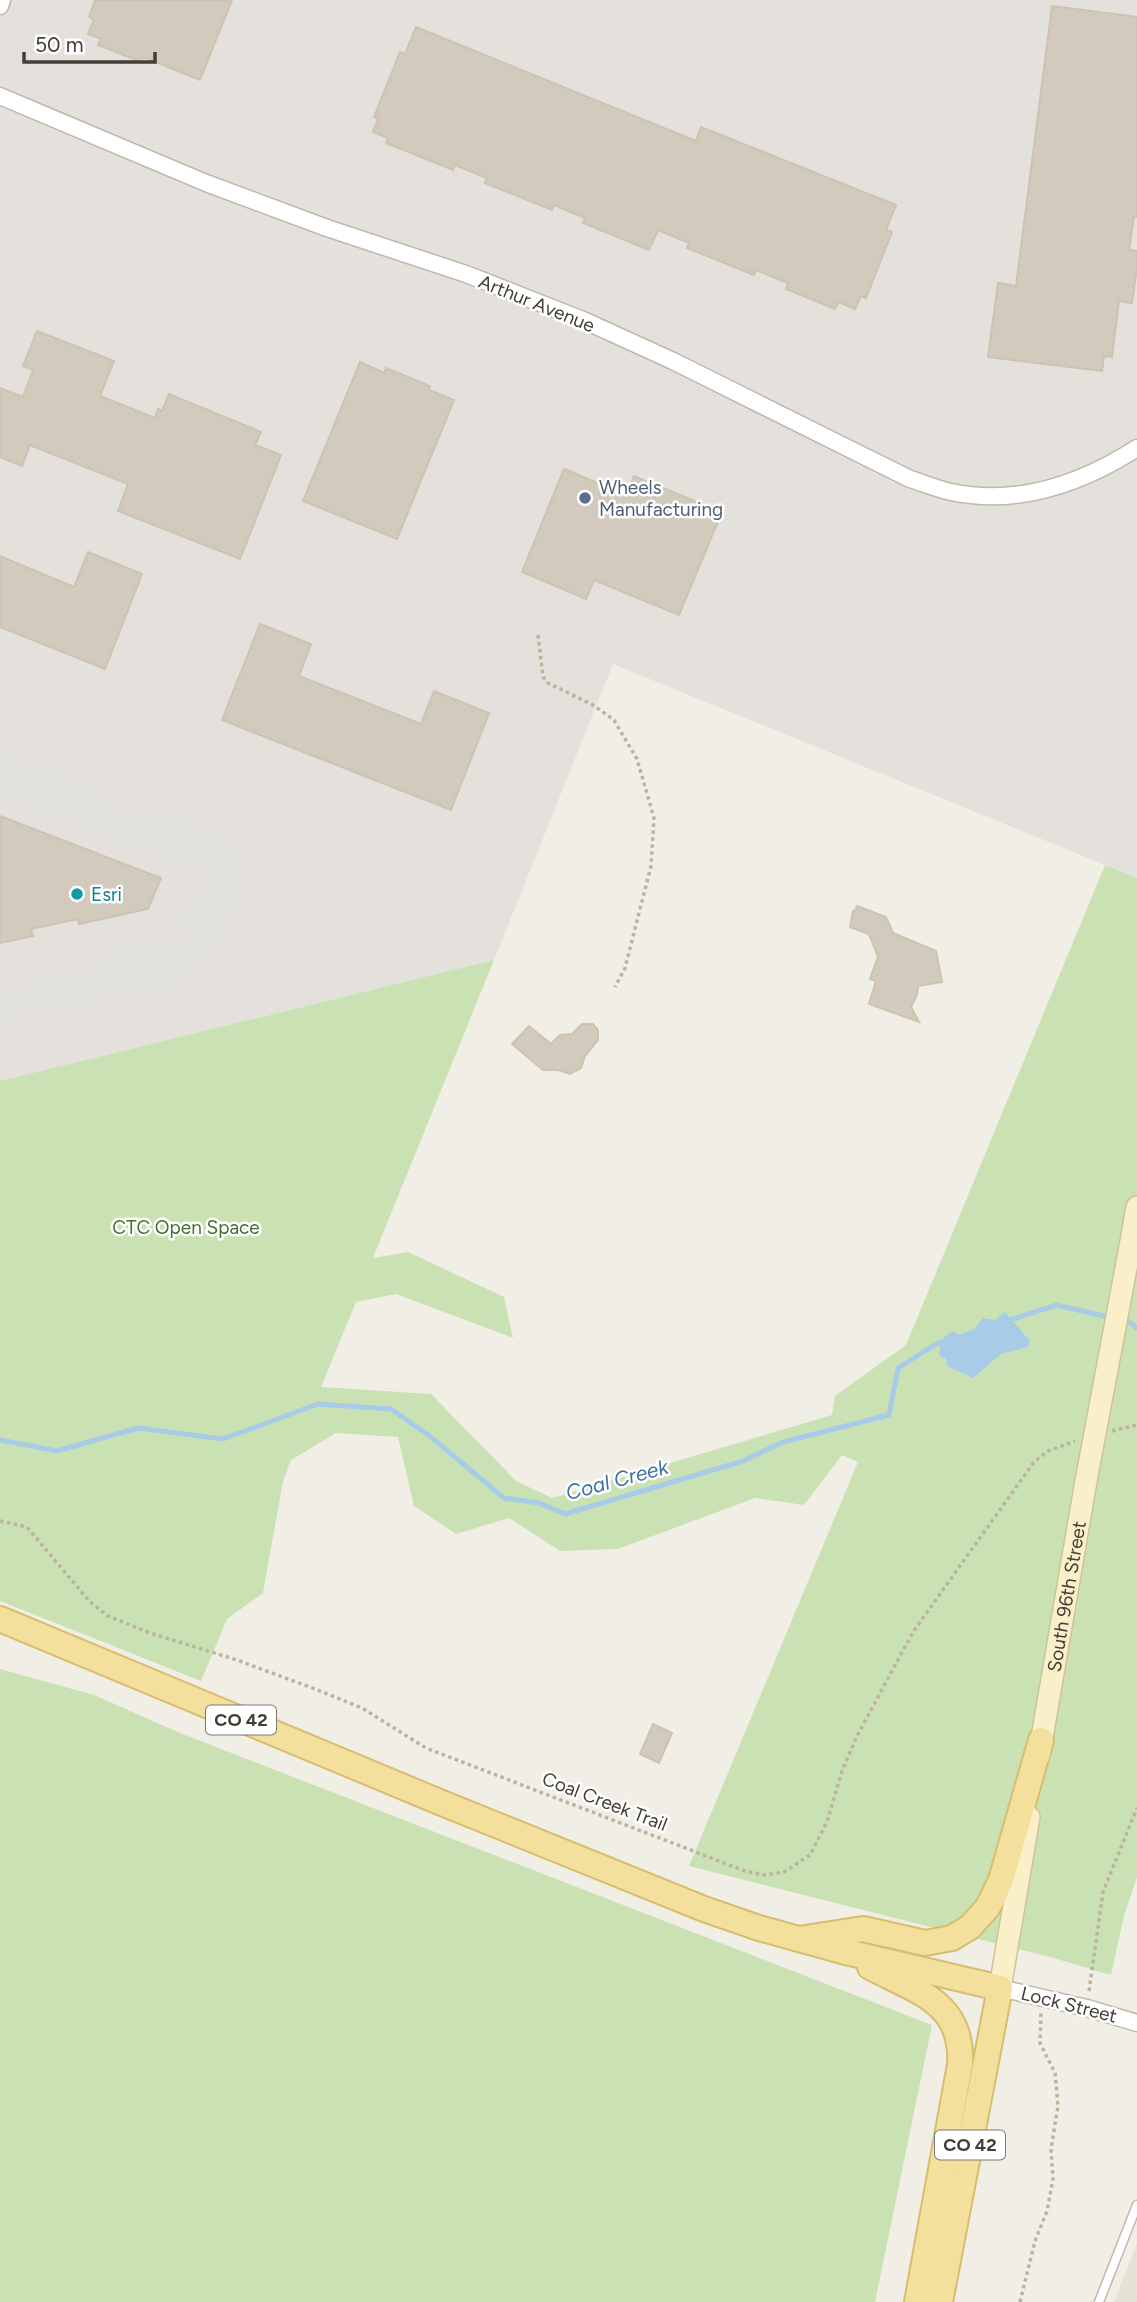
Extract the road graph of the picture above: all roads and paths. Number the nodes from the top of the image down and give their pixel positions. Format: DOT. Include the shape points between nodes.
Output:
graph roads {
  1 [pos="2,0"];
  2 [pos="0,6"];
  3 [pos="0,96"];
  4 [pos="1137,448"];
  5 [pos="538,635"];
  6 [pos="615,987"];
  7 [pos="1137,1207"];
  8 [pos="1034,1462"];
  9 [pos="0,1521"];
  10 [pos="0,1619"];
  11 [pos="1041,1740"];
  12 [pos="1137,1808"];
  13 [pos="797,1940"];
  14 [pos="842,1951"];
  15 [pos="1000,1988"];
  16 [pos="1042,1997"];
  17 [pos="1087,2007"];
  18 [pos="1137,2023"];
  19 [pos="1137,2205"];
  20 [pos="917,2302"];
  21 [pos="940,2302"];
  22 [pos="1020,2302"];
  23 [pos="1099,2302"];
  1 -- 2 [label="street"];
  3 -- 4 [label="street, Arthur Avenue" via="206,183 583,320 910,479 951,492 1027,495 1069,484"];
  5 -- 6 [label="path" via="543,677 548,683 614,720 637,759 654,818 651,866 625,968"];
  7 -- 11 [label="main road, South 96th Street, bridge"];
  8 -- 9 [label="path, Coal Creek Trail" via="913,1632 857,1736 827,1822 810,1855 784,1872 764,1875 426,1748 362,1708 315,1689 108,1616 90,1602 27,1527"];
  10 -- 13 [label="main road, CO 42" via="629,1880"];
  11 -- 13 [label="main road" via="1001,1880 988,1907 970,1927 952,1938 925,1943 863,1929"];
  11 -- 15 [label="main road, South 96th Street"];
  12 -- 17 [label="path" via="1103,1892"];
  13 -- 14 [label="main road, CO 42"];
  14 -- 15 [label="main road, CO 42"];
  14 -- 20 [label="main road" via="938,2003 953,2021 961,2048"];
  15 -- 16 [label="street, Lock Street"];
  15 -- 21 [label="main road, CO 42"];
  16 -- 17 [label="street, Lock Street"];
  16 -- 22 [label="path" via="1040,2043 1055,2073 1058,2106 1051,2149 1053,2179"];
  17 -- 18 [label="street, Lock Street"];
  19 -- 23 [label="lane"];
}
